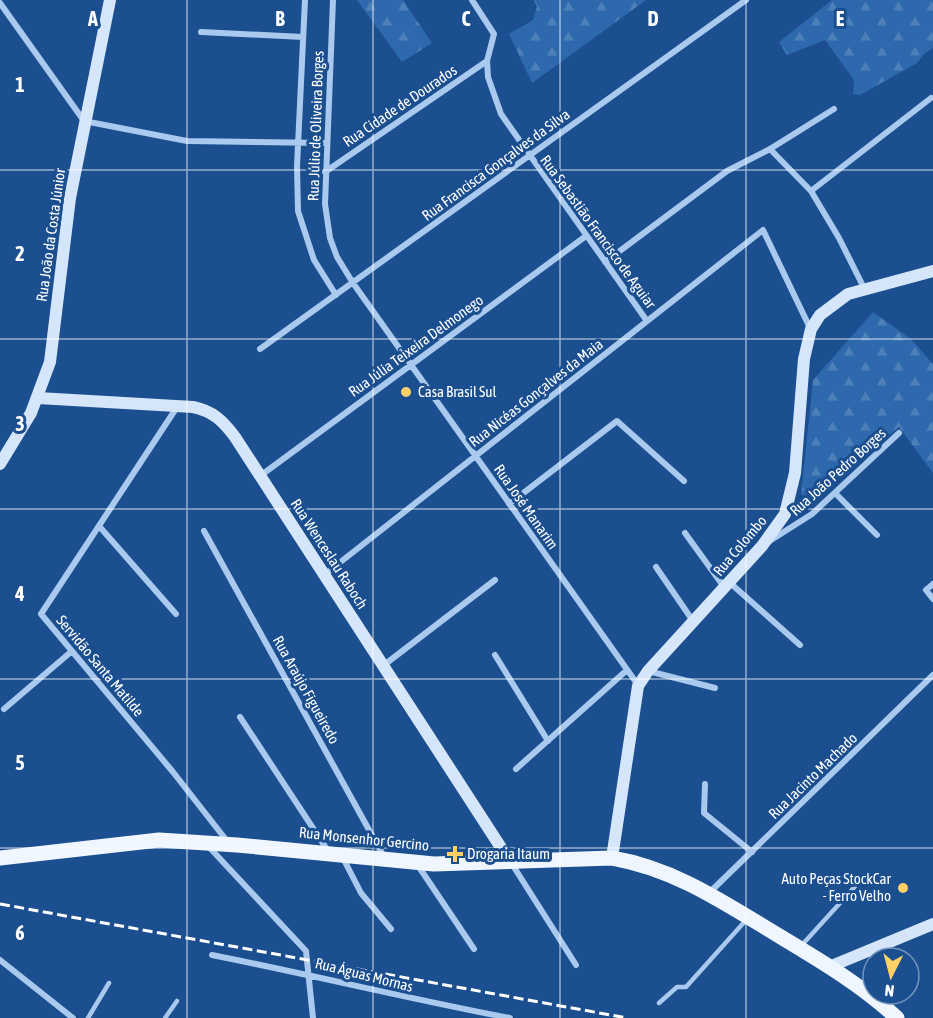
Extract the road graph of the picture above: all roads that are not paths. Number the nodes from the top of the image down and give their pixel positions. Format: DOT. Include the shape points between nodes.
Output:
graph roads {
  1 [pos="110,0"];
  2 [pos="305,0"];
  3 [pos="333,0"];
  4 [pos="472,0"];
  5 [pos="746,0"];
  6 [pos="0,3"];
  7 [pos="201,32"];
  8 [pos="303,37"];
  9 [pos="487,61"];
  10 [pos="931,98"];
  11 [pos="834,109"];
  12 [pos="84,121"];
  13 [pos="327,143"];
  14 [pos="298,144"];
  15 [pos="770,149"];
  16 [pos="529,156"];
  17 [pos="325,172"];
  18 [pos="811,191"];
  19 [pos="586,236"];
  20 [pos="605,262"];
  21 [pos="933,271"];
  22 [pos="353,283"];
  23 [pos="864,288"];
  24 [pos="336,295"];
  25 [pos="647,321"];
  26 [pos="810,329"];
  27 [pos="260,349"];
  28 [pos="411,365"];
  29 [pos="38,398"];
  30 [pos="178,406"];
  31 [pos="899,434"];
  32 [pos="475,456"];
  33 [pos="0,464"];
  34 [pos="260,476"];
  35 [pos="684,481"];
  36 [pos="835,493"];
  37 [pos="509,504"];
  38 [pos="99,526"];
  39 [pos="204,531"];
  40 [pos="685,533"];
  41 [pos="877,535"];
  42 [pos="762,546"];
  43 [pos="656,567"];
  44 [pos="324,574"];
  45 [pos="495,580"];
  46 [pos="933,584"];
  47 [pos="727,585"];
  48 [pos="933,599"];
  49 [pos="176,614"];
  50 [pos="693,621"];
  51 [pos="800,645"];
  52 [pos="72,651"];
  53 [pos="495,655"];
  54 [pos="383,666"];
  55 [pos="627,670"];
  56 [pos="648,671"];
  57 [pos="933,675"];
  58 [pos="638,686"];
  59 [pos="715,688"];
  60 [pos="4,709"];
  61 [pos="240,717"];
  62 [pos="548,741"];
  63 [pos="516,769"];
  64 [pos="705,784"];
  65 [pos="204,842"];
  66 [pos="229,844"];
  67 [pos="752,852"];
  68 [pos="336,855"];
  69 [pos="0,858"];
  70 [pos="612,858"];
  71 [pos="386,860"];
  72 [pos="511,863"];
  73 [pos="417,864"];
  74 [pos="860,881"];
  75 [pos="709,894"];
  76 [pos="749,917"];
  77 [pos="933,924"];
  78 [pos="391,929"];
  79 [pos="799,948"];
  80 [pos="474,949"];
  81 [pos="212,955"];
  82 [pos="0,960"];
  83 [pos="576,964"];
  84 [pos="829,967"];
  85 [pos="309,974"];
  86 [pos="109,983"];
  87 [pos="177,1001"];
  88 [pos="659,1002"];
  89 [pos="476,1012"];
  90 [pos="70,1017"];
  91 [pos="88,1018"];
  92 [pos="165,1018"];
  93 [pos="313,1018"];
  94 [pos="480,1018"];
  95 [pos="510,1018"];
  96 [pos="897,1018"];
  1 -- 12 [label="street, Rua João da Costa Júnior"];
  2 -- 8 [label="street, Rua Júlio de Oliveira Borges"];
  3 -- 13 [label="street, Rua Júlio de Oliveira Borges"];
  4 -- 9 [label="street, Rua Sebastião Francisco de Aguiar" via="494,34"];
  5 -- 16 [label="street, Rua Francisca Gonçalves da Silva"];
  6 -- 12 [label="street"];
  7 -- 8 [label="street"];
  8 -- 14 [label="street, Rua Júlio de Oliveira Borges"];
  9 -- 16 [label="street, Rua Sebastião Francisco de Aguiar" via="492,96"];
  9 -- 17 [label="street, Rua Cidade de Dourados"];
  10 -- 18 [label="street"];
  11 -- 15 [label="street"];
  12 -- 14 [label="street" via="187,141"];
  12 -- 29 [label="street, Rua João da Costa Júnior" via="66,222 51,353"];
  13 -- 14 [label="street"];
  13 -- 17 [label="street, Rua Júlio de Oliveira Borges"];
  14 -- 24 [label="street, Rua Júlio de Oliveira Borges" via="300,222 314,260"];
  15 -- 18 [label="street"];
  15 -- 20 [label="street" via="727,171"];
  16 -- 19 [label="street, Rua Sebastião Francisco de Aguiar"];
  16 -- 22 [label="street, Rua Francisca Gonçalves da Silva"];
  17 -- 22 [label="street, Rua Júlio de Oliveira Borges" via="330,238"];
  18 -- 23 [label="street"];
  19 -- 20 [label="street, Rua Sebastião Francisco de Aguiar"];
  19 -- 28 [label="street, Rua Júlia Teixeira Delmonego"];
  20 -- 25 [label="street, Rua Sebastião Francisco de Aguiar"];
  21 -- 23 [label="street, Rua Colombo"];
  22 -- 24 [label="street, Rua Francisca Gonçalves da Silva"];
  22 -- 28 [label="street, Rua José Manarim"];
  23 -- 26 [label="street, Rua Colombo" via="828,306"];
  24 -- 27 [label="street, Rua Francisca Gonçalves da Silva"];
  25 -- 26 [label="street, Rua Nicéas Gonçalves da Maia" via="763,230"];
  25 -- 32 [label="street, Rua Nicéas Gonçalves da Maia"];
  26 -- 42 [label="street, Rua Colombo" via="793,487 785,514"];
  28 -- 32 [label="street, Rua José Manarim"];
  28 -- 34 [label="street, Rua Júlia Teixeira Delmonego"];
  29 -- 30 [label="street, Rua Wenceslau Raboch"];
  29 -- 33 [label="street, Rua João da Costa Júnior"];
  30 -- 34 [label="street, Rua Wenceslau Raboch" via="204,410 220,419"];
  30 -- 38 [label="street, Servidão Santa Matilde"];
  31 -- 36 [label="street, Rua João Pedro Borges"];
  32 -- 37 [label="street, Rua José Manarim"];
  32 -- 44 [label="street, Rua Nicéas Gonçalves da Maia"];
  34 -- 44 [label="street, Rua Wenceslau Raboch"];
  35 -- 37 [label="street" via="617,421"];
  36 -- 41 [label="street"];
  36 -- 42 [label="street, Rua João Pedro Borges" via="798,525"];
  37 -- 55 [label="street, Rua José Manarim"];
  38 -- 49 [label="street"];
  38 -- 52 [label="street, Servidão Santa Matilde" via="41,614"];
  39 -- 71 [label="street, Rua Araújo Figueiredo"];
  40 -- 47 [label="street"];
  42 -- 47 [label="street, Rua Colombo"];
  43 -- 50 [label="street"];
  44 -- 54 [label="street, Rua Wenceslau Raboch"];
  45 -- 54 [label="street"];
  46 -- 48 [label="street" via="926,590"];
  47 -- 50 [label="street, Rua Colombo"];
  47 -- 51 [label="street"];
  50 -- 56 [label="street, Rua Colombo"];
  52 -- 60 [label="street"];
  52 -- 66 [label="street, Servidão Santa Matilde"];
  53 -- 62 [label="street"];
  54 -- 72 [label="street, Rua Wenceslau Raboch"];
  55 -- 58 [label="street, Rua José Manarim"];
  55 -- 62 [label="street"];
  56 -- 58 [label="street, Rua Colombo"];
  56 -- 59 [label="street"];
  57 -- 67 [label="street, Rua Jacinto Machado"];
  58 -- 70 [label="street, Rua Colombo"];
  61 -- 68 [label="street"];
  62 -- 63 [label="street"];
  64 -- 67 [label="street" via="704,813"];
  65 -- 66 [label="main road, Rua Monsenhor Gercino"];
  65 -- 69 [label="main road, Rua Monsenhor Gercino" via="133,842"];
  65 -- 85 [label="street" via="301,944 306,951"];
  66 -- 68 [label="main road, Rua Monsenhor Gercino"];
  67 -- 75 [label="street, Rua Jacinto Machado"];
  68 -- 71 [label="main road, Rua Monsenhor Gercino"];
  68 -- 78 [label="street"];
  70 -- 72 [label="main road, Rua Monsenhor Gercino"];
  70 -- 75 [label="main road, Rua Monsenhor Gercino" via="657,868"];
  71 -- 73 [label="main road, Rua Monsenhor Gercino"];
  72 -- 73 [label="main road, Rua Monsenhor Gercino"];
  72 -- 83 [label="street"];
  73 -- 80 [label="street"];
  74 -- 79 [label="lane"];
  75 -- 76 [label="main road, Rua Monsenhor Gercino"];
  76 -- 79 [label="main road, Rua Monsenhor Gercino"];
  76 -- 88 [label="lane" via="686,987 677,987"];
  77 -- 84 [label="street"];
  79 -- 84 [label="main road, Rua Monsenhor Gercino"];
  81 -- 85 [label="street, Rua Águas Mornas"];
  82 -- 90 [label="street"];
  84 -- 96 [label="main road, Rua Monsenhor Gercino"];
  85 -- 89 [label="street, Rua Águas Mornas"];
  85 -- 93 [label="street"];
  86 -- 91 [label="lane"];
  87 -- 92 [label="lane"];
  89 -- 94 [label="street"];
  89 -- 95 [label="street, Rua Águas Mornas"];
}
